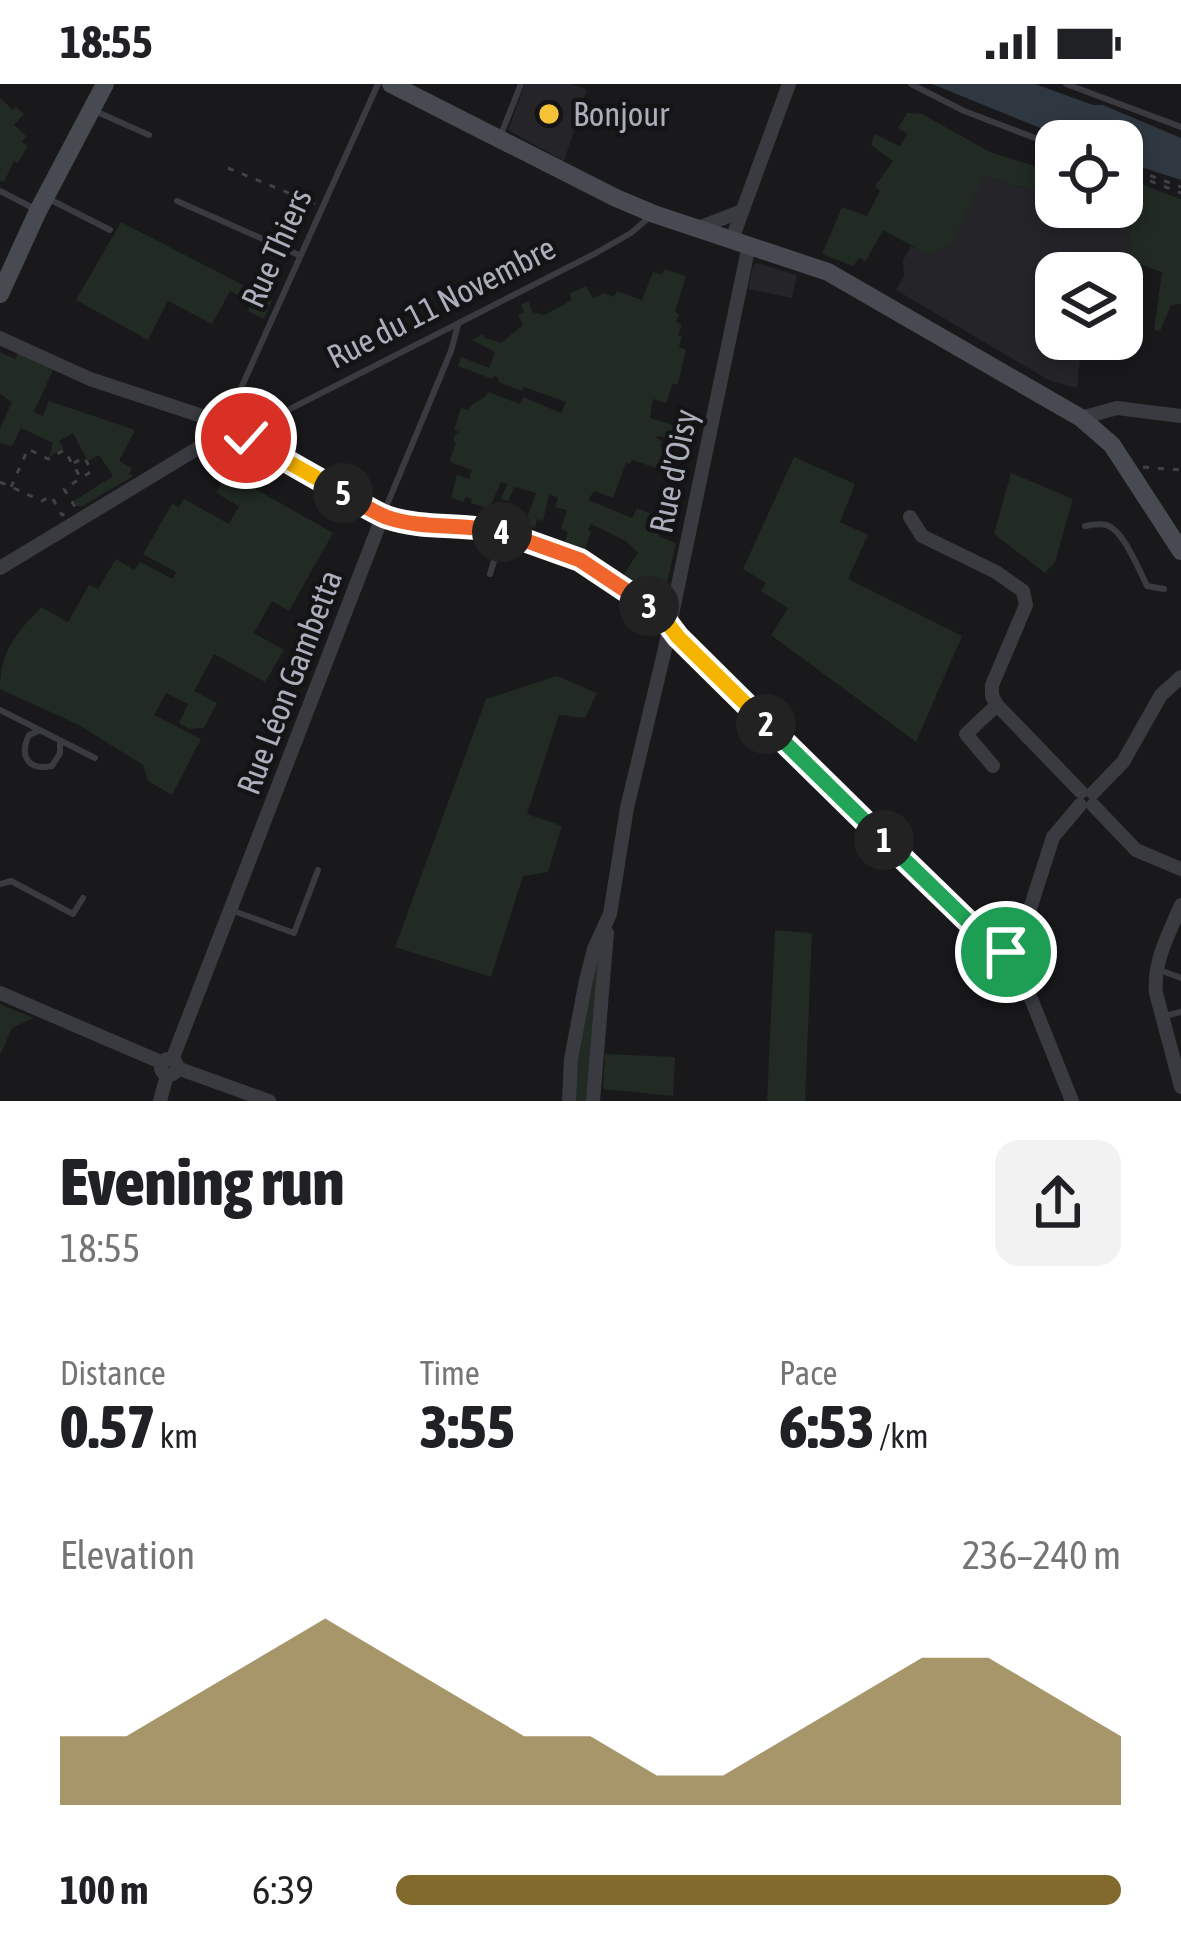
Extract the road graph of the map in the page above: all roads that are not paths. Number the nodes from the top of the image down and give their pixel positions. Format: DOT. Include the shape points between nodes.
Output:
graph roads {
  1 [pos="105,84"];
  2 [pos="378,84"];
  3 [pos="391,84"];
  4 [pos="521,84"];
  5 [pos="789,84"];
  6 [pos="911,84"];
  7 [pos="1066,84"];
  8 [pos="92,110"];
  9 [pos="1181,127"];
  10 [pos="149,135"];
  11 [pos="1035,138"];
  12 [pos="499,140"];
  13 [pos="0,191"];
  14 [pos="177,201"];
  15 [pos="42,204"];
  16 [pos="742,211"];
  17 [pos="654,214"];
  18 [pos="698,228"];
  19 [pos="110,230"];
  20 [pos="741,242"];
  21 [pos="299,255"];
  22 [pos="0,294"];
  23 [pos="458,326"];
  24 [pos="0,338"];
  25 [pos="1181,416"];
  26 [pos="1089,424"];
  27 [pos="231,434"];
  28 [pos="382,515"];
  29 [pos="910,517"];
  30 [pos="1085,526"];
  31 [pos="503,532"];
  32 [pos="1181,551"];
  33 [pos="0,568"];
  34 [pos="490,574"];
  35 [pos="1165,590"];
  36 [pos="670,625"];
  37 [pos="1181,677"];
  38 [pos="997,705"];
  39 [pos="0,710"];
  40 [pos="40,730"];
  41 [pos="59,740"];
  42 [pos="95,758"];
  43 [pos="993,766"];
  44 [pos="1087,799"];
  45 [pos="1181,869"];
  46 [pos="318,870"];
  47 [pos="0,884"];
  48 [pos="83,898"];
  49 [pos="1181,905"];
  50 [pos="230,909"];
  51 [pos="609,921"];
  52 [pos="1008,955"];
  53 [pos="1156,968"];
  54 [pos="1181,979"];
  55 [pos="0,993"];
  56 [pos="1181,1012"];
  57 [pos="1162,1017"];
  58 [pos="170,1066"];
  59 [pos="1181,1087"];
  60 [pos="160,1101"];
  61 [pos="269,1101"];
  62 [pos="569,1101"];
  63 [pos="593,1101"];
  64 [pos="1072,1101"];
  1 -- 8 [label="main road"];
  2 -- 21 [label="lane, Rue Thiers"];
  3 -- 12 [label="main road"];
  4 -- 12 [label="lane"];
  5 -- 16 [label="street, Rue d'Oisy"];
  6 -- 11 [label="lane"];
  7 -- 9 [label="lane"];
  8 -- 10 [label="lane"];
  8 -- 15 [label="main road"];
  12 -- 17 [label="main road"];
  13 -- 15 [label="lane"];
  14 -- 21 [label="lane"];
  15 -- 19 [label="lane"];
  15 -- 22 [label="main road"];
  16 -- 18 [label="street"];
  16 -- 20 [label="street, Rue d'Oisy"];
  17 -- 18 [label="main road"];
  17 -- 23 [label="lane, Rue du 11 Novembre"];
  18 -- 20 [label="main road"];
  20 -- 26 [label="main road" via="848,282"];
  20 -- 36 [label="street, Rue d'Oisy"];
  21 -- 27 [label="lane, Rue Thiers" via="227,417"];
  23 -- 27 [label="lane, Rue du 11 Novembre"];
  23 -- 28 [label="lane, Rue Léon Gambetta"];
  24 -- 27 [label="street"];
  25 -- 26 [label="street" via="1124,408 1104,410"];
  26 -- 32 [label="main road"];
  27 -- 28 [label="street"];
  27 -- 33 [label="street, Rue du 11 Novembre"];
  28 -- 31 [label="street"];
  28 -- 50 [label="street, Rue Léon Gambetta"];
  29 -- 38 [label="street" via="922,536 996,572 1025,596 992,685"];
  30 -- 35 [label="lane" via="1113,527 1148,586"];
  31 -- 34 [label="lane"];
  31 -- 36 [label="street" via="586,562"];
  36 -- 51 [label="street, Rue d'Oisy"];
  36 -- 52 [label="street"];
  37 -- 44 [label="street"];
  38 -- 43 [label="street" via="966,734"];
  38 -- 44 [label="street"];
  39 -- 40 [label="lane"];
  40 -- 41 [label="lane"];
  40 -- 41 [label="lane" via="23,749 31,763 52,766"];
  41 -- 42 [label="lane"];
  44 -- 45 [label="street" via="1136,850"];
  44 -- 52 [label="street" via="1053,837"];
  46 -- 50 [label="lane" via="294,933"];
  47 -- 48 [label="lane" via="11,881 73,914"];
  49 -- 53 [label="street"];
  50 -- 58 [label="street, Rue Léon Gambetta"];
  51 -- 62 [label="street, Rue d'Oisy" via="586,980"];
  51 -- 63 [label="street, Rue d'Oisy"];
  52 -- 64 [label="street"];
  53 -- 54 [label="lane"];
  53 -- 57 [label="street"];
  55 -- 58 [label="street"];
  56 -- 57 [label="lane"];
  57 -- 59 [label="street"];
  58 -- 60 [label="street, Rue Léon Gambetta"];
  58 -- 61 [label="street"];
}
